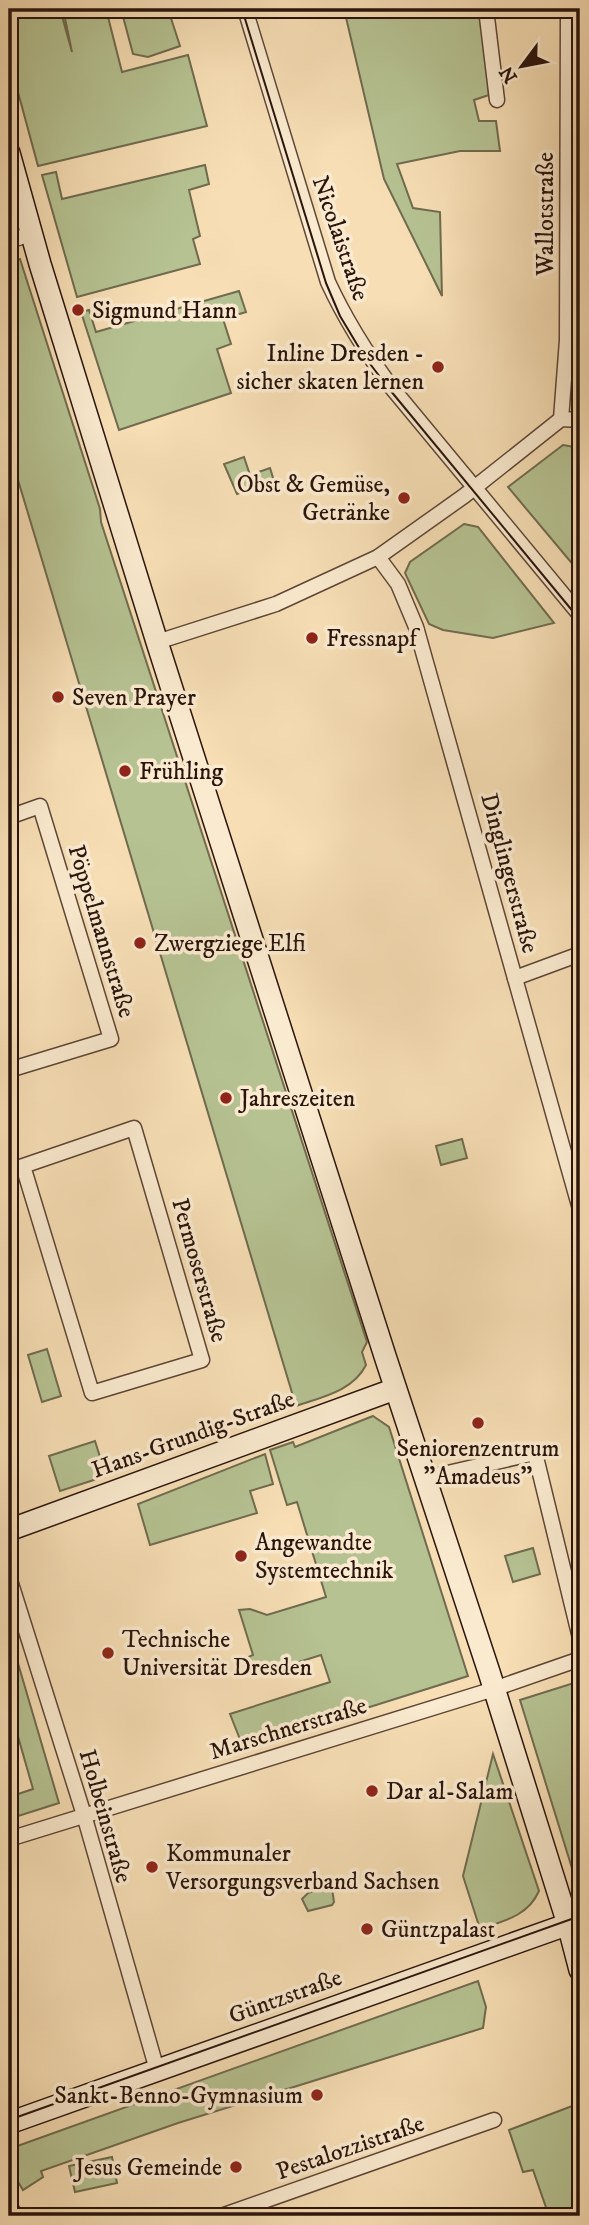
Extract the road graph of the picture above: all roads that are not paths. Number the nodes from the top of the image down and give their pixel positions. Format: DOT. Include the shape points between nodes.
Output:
graph roads {
  1 [pos="245,9"];
  2 [pos="486,9"];
  3 [pos="568,9"];
  4 [pos="497,100"];
  5 [pos="9,153"];
  6 [pos="574,162"];
  7 [pos="32,234"];
  8 [pos="9,241"];
  9 [pos="561,419"];
  10 [pos="580,419"];
  11 [pos="475,487"];
  12 [pos="379,557"];
  13 [pos="578,612"];
  14 [pos="157,642"];
  15 [pos="9,817"];
  16 [pos="580,954"];
  17 [pos="515,978"];
  18 [pos="9,1070"];
  19 [pos="23,1166"];
  20 [pos="9,1171"];
  21 [pos="580,1209"];
  22 [pos="396,1389"];
  23 [pos="426,1478"];
  24 [pos="9,1530"];
  25 [pos="9,1577"];
  26 [pos="580,1638"];
  27 [pos="580,1659"];
  28 [pos="494,1689"];
  29 [pos="83,1815"];
  30 [pos="9,1839"];
  31 [pos="574,1922"];
  32 [pos="580,1970"];
  33 [pos="157,2070"];
  34 [pos="494,2120"];
  35 [pos="9,2123"];
  36 [pos="9,2205"];
  37 [pos="16,2216"];
  38 [pos="221,2216"];
  1 -- 11 [label="street, Nicolaistraße" via="328,282 343,315 392,388"];
  2 -- 4 [label="street"];
  3 -- 6 [label="street, Wallotstraße"];
  5 -- 7 [label="main road"];
  6 -- 9 [label="street, Wallotstraße"];
  7 -- 8 [label="street"];
  7 -- 14 [label="main road"];
  9 -- 10 [label="street"];
  9 -- 11 [label="street"];
  11 -- 12 [label="street"];
  11 -- 13 [label="street, Nicolaistraße"];
  12 -- 14 [label="street" via="276,604"];
  12 -- 17 [label="street, Dinglingerstraße" via="398,584 416,627"];
  14 -- 22 [label="main road"];
  15 -- 18 [label="street, Pöppelmannstraße" via="40,806 111,1039"];
  16 -- 17 [label="street"];
  17 -- 21 [label="street, Dinglingerstraße"];
  19 -- 19 [label="street, Permoserstraße" via="134,1129 202,1360 92,1393"];
  19 -- 20 [label="street, Permoserstraße"];
  22 -- 23 [label="main road"];
  22 -- 24 [label="main road, Hans-Grundig-Straße"];
  23 -- 26 [label="street" via="535,1453"];
  23 -- 28 [label="main road"];
  25 -- 29 [label="street, Holbeinstraße"];
  27 -- 28 [label="street, Marschnerstraße"];
  28 -- 29 [label="street, Marschnerstraße"];
  28 -- 31 [label="main road"];
  29 -- 30 [label="street, Marschnerstraße"];
  29 -- 33 [label="street, Holbeinstraße"];
  31 -- 32 [label="main road"];
  31 -- 33 [label="main road, Güntzstraße"];
  33 -- 35 [label="main road, Güntzstraße"];
  34 -- 38 [label="street, Pestalozzistraße"];
  36 -- 37 [label="street"];
}
